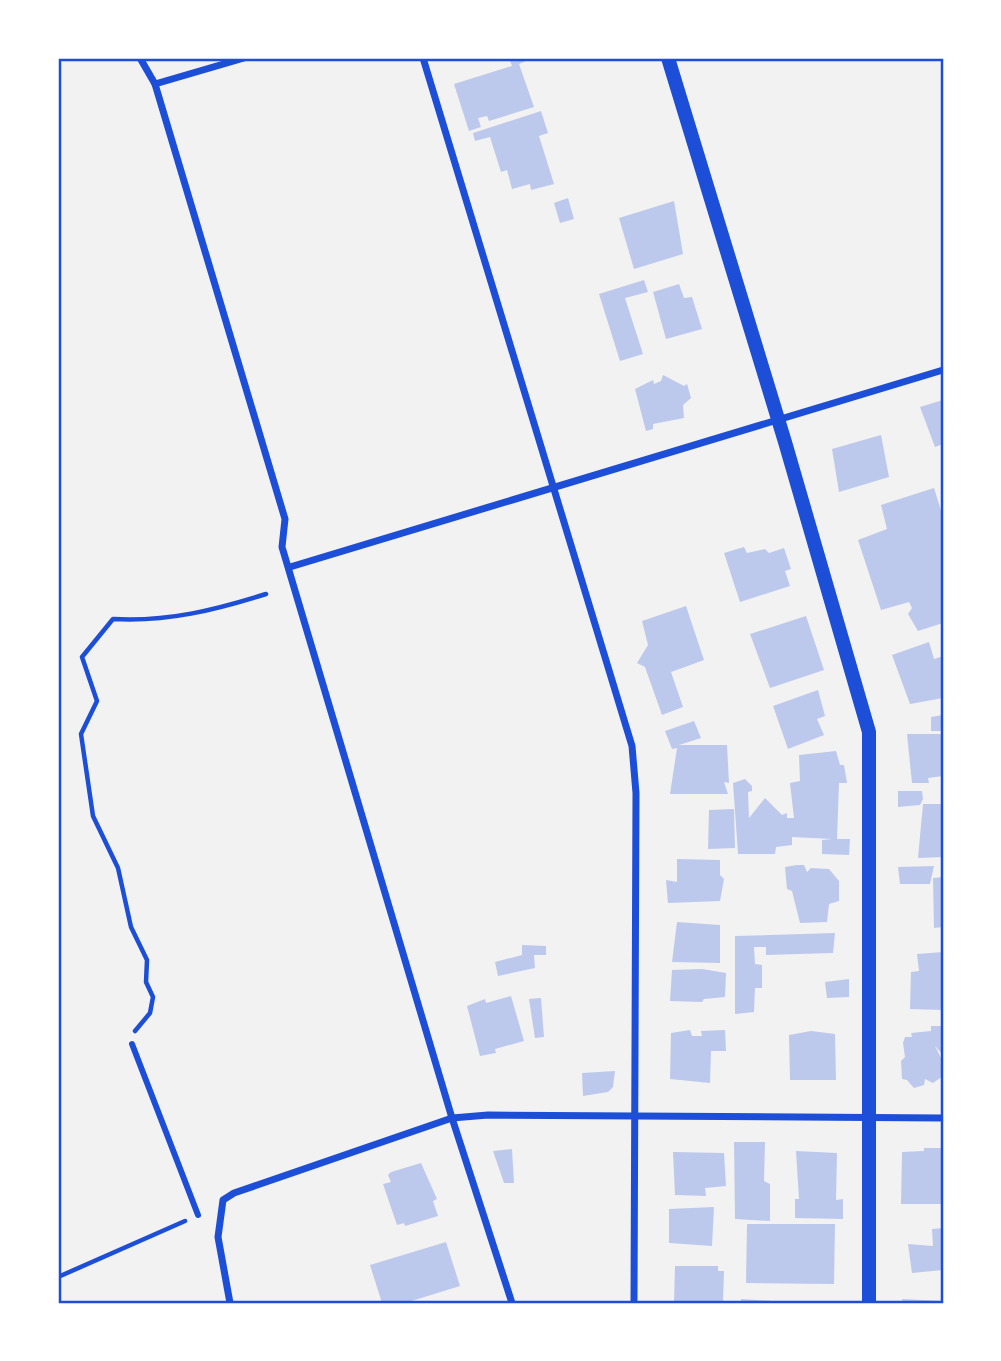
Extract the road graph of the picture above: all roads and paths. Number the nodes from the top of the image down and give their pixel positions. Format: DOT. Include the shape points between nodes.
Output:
graph roads {
  1 [pos="140,58"];
  2 [pos="244,58"];
  3 [pos="423,58"];
  4 [pos="667,58"];
  5 [pos="155,84"];
  6 [pos="943,370"];
  7 [pos="777,419"];
  8 [pos="553,486"];
  9 [pos="290,567"];
  10 [pos="266,594"];
  11 [pos="132,1044"];
  12 [pos="635,1115"];
  13 [pos="870,1117"];
  14 [pos="452,1118"];
  15 [pos="943,1118"];
  16 [pos="198,1215"];
  17 [pos="58,1277"];
  18 [pos="230,1303"];
  19 [pos="512,1303"];
  20 [pos="634,1303"];
  21 [pos="869,1303"];
  1 -- 5 [label="street"];
  2 -- 5 [label="street"];
  3 -- 8 [label="street"];
  4 -- 7 [label="main road"];
  5 -- 9 [label="street" via="285,519 282,547"];
  6 -- 7 [label="street"];
  7 -- 8 [label="street"];
  7 -- 13 [label="main road" via="869,732"];
  8 -- 9 [label="street"];
  8 -- 12 [label="street" via="632,746 636,793"];
  9 -- 14 [label="street"];
  10 -- 11 [label="path" via="206,613 148,621 113,619 82,657 97,701 81,734 93,816 118,868 131,927 147,960 146,982 153,997 150,1013 132,1035"];
  11 -- 16 [label="street"];
  12 -- 13 [label="street"];
  12 -- 14 [label="street"];
  12 -- 20 [label="street"];
  13 -- 15 [label="street"];
  13 -- 21 [label="main road"];
  14 -- 18 [label="street" via="223,1200 218,1237"];
  14 -- 19 [label="street"];
  16 -- 17 [label="path"];
}
